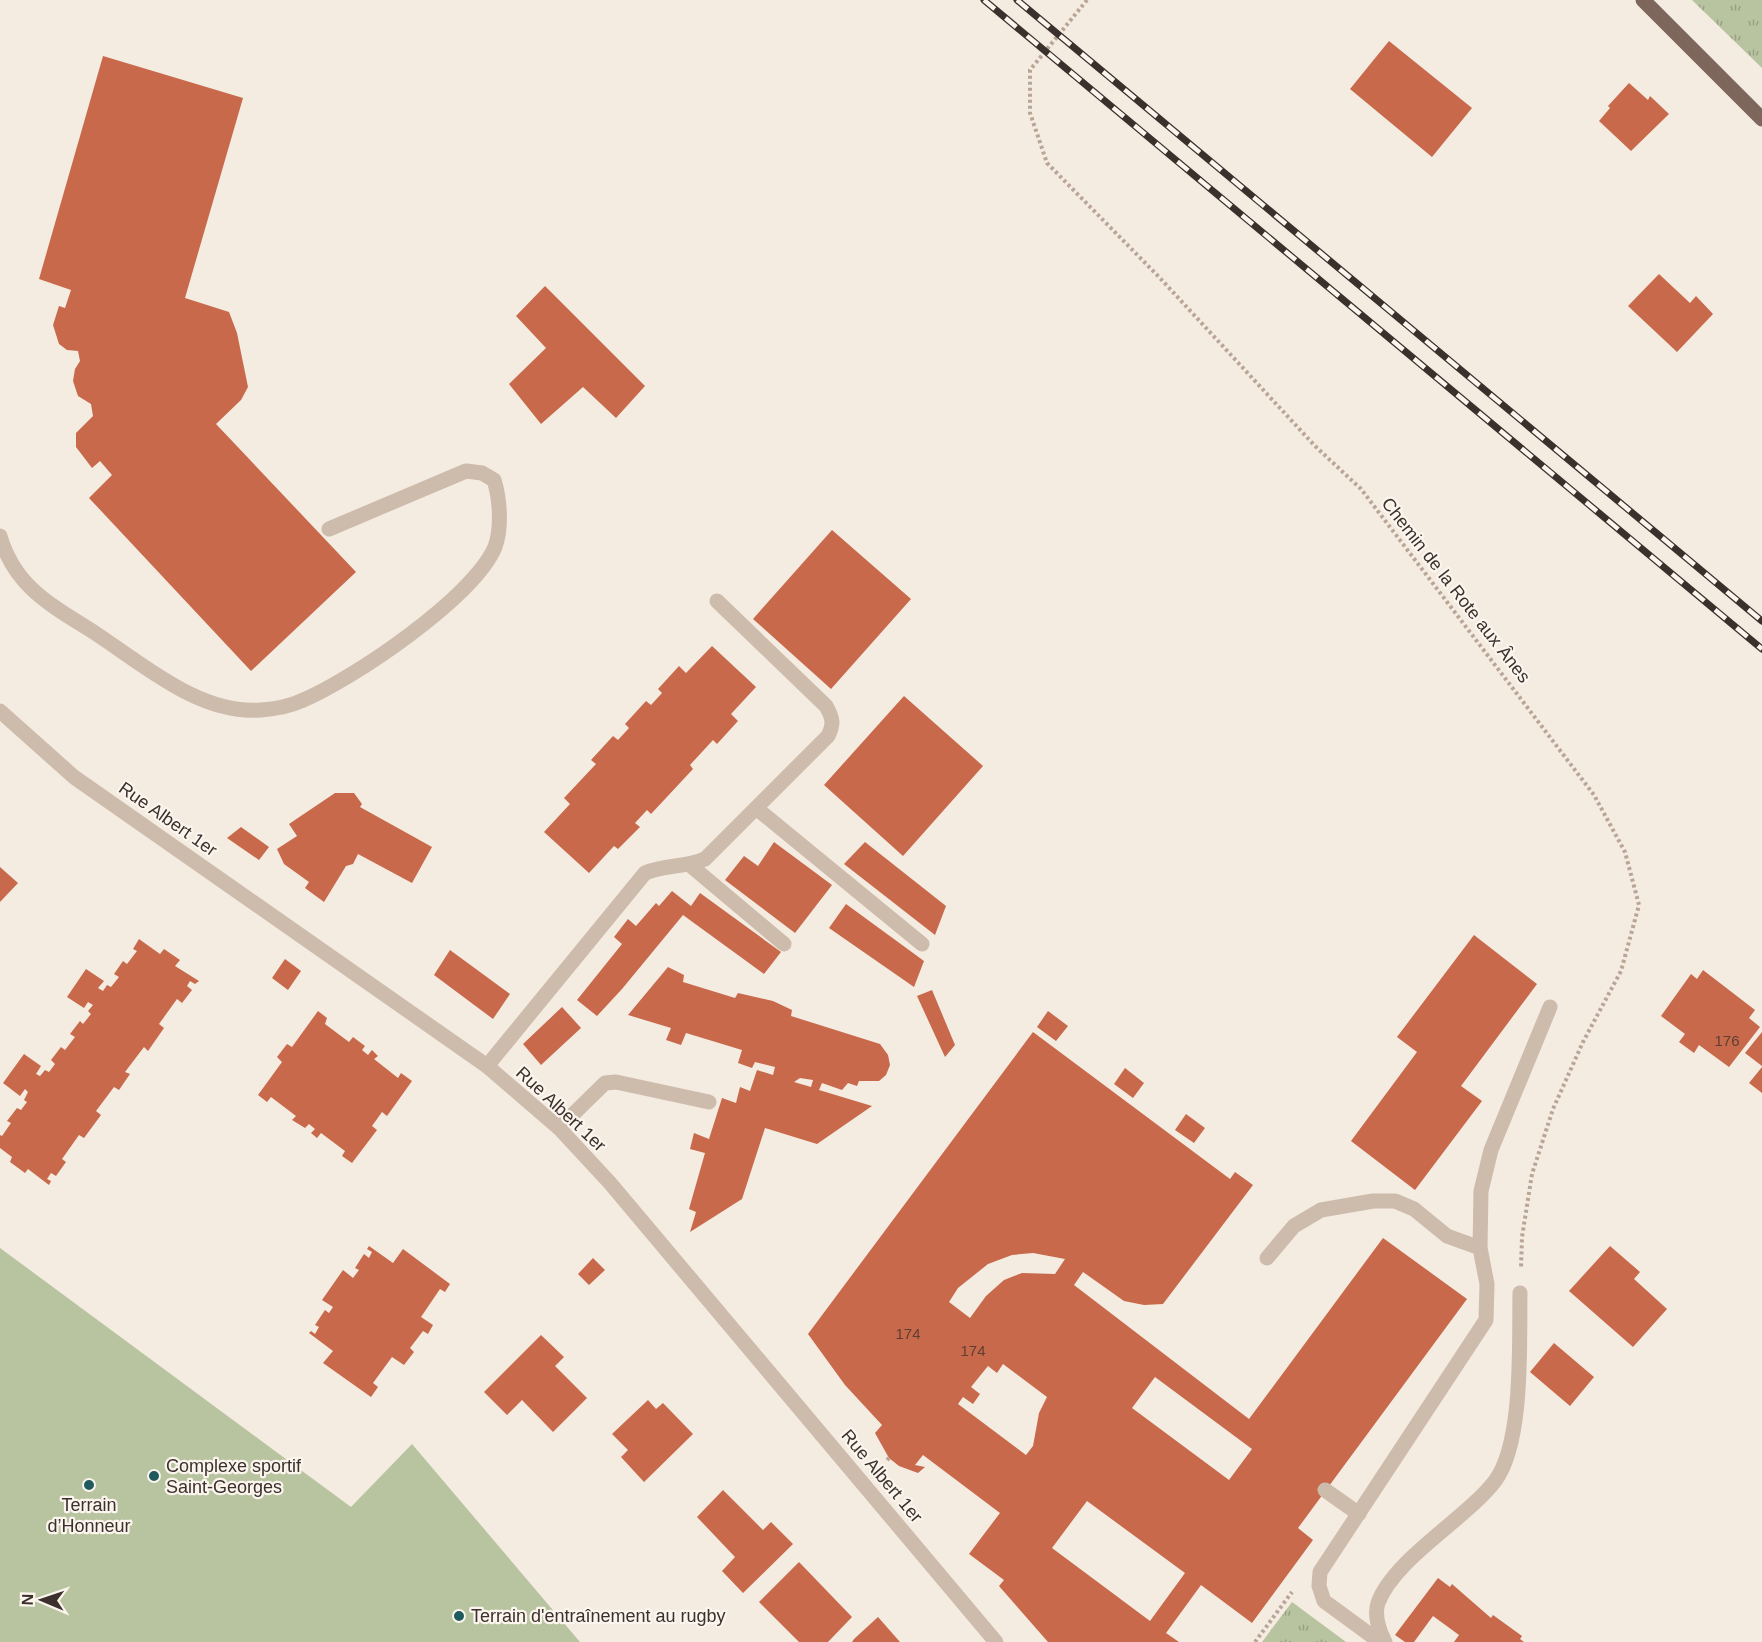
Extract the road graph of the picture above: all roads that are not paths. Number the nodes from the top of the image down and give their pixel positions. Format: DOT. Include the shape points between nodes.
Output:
graph roads {
  1 [pos="1643,0"];
  2 [pos="1762,119"];
  3 [pos="329,529"];
  4 [pos="0,536"];
  5 [pos="717,601"];
  6 [pos="0,711"];
  7 [pos="756,808"];
  8 [pos="690,865"];
  9 [pos="784,944"];
  10 [pos="922,944"];
  11 [pos="1550,1007"];
  12 [pos="487,1066"];
  13 [pos="709,1102"];
  14 [pos="559,1128"];
  15 [pos="1480,1248"];
  16 [pos="1267,1258"];
  17 [pos="1520,1293"];
  18 [pos="1325,1490"];
  19 [pos="1359,1514"];
  20 [pos="996,1642"];
  21 [pos="1380,1642"];
  22 [pos="1385,1642"];
  1 -- 2 [label="main road"];
  3 -- 4 [label="street" via="466,471 494,480 498,492 495,546 472,581 423,625 344,678 300,702 261,710 219,707 175,685 37,596 6,559"];
  5 -- 7 [label="street" via="826,706 832,717 828,736"];
  6 -- 12 [label="street, Rue Albert 1er" via="74,777"];
  7 -- 8 [label="street" via="705,859"];
  7 -- 10 [label="street"];
  8 -- 9 [label="street"];
  8 -- 12 [label="street" via="664,865 645,873"];
  11 -- 15 [label="street" via="1491,1150 1481,1191"];
  12 -- 14 [label="street, Rue Albert 1er"];
  13 -- 14 [label="street" via="605,1083"];
  14 -- 20 [label="street, Rue Albert 1er"];
  15 -- 16 [label="street" via="1447,1236 1414,1209 1395,1201 1373,1201 1321,1210 1294,1226"];
  15 -- 19 [label="street" via="1487,1284 1485,1320"];
  17 -- 22 [label="street" via="1511,1444 1496,1480 1392,1579 1377,1604 1378,1628"];
  18 -- 19 [label="street"];
  19 -- 21 [label="street" via="1320,1572 1319,1586 1324,1601"];
}
